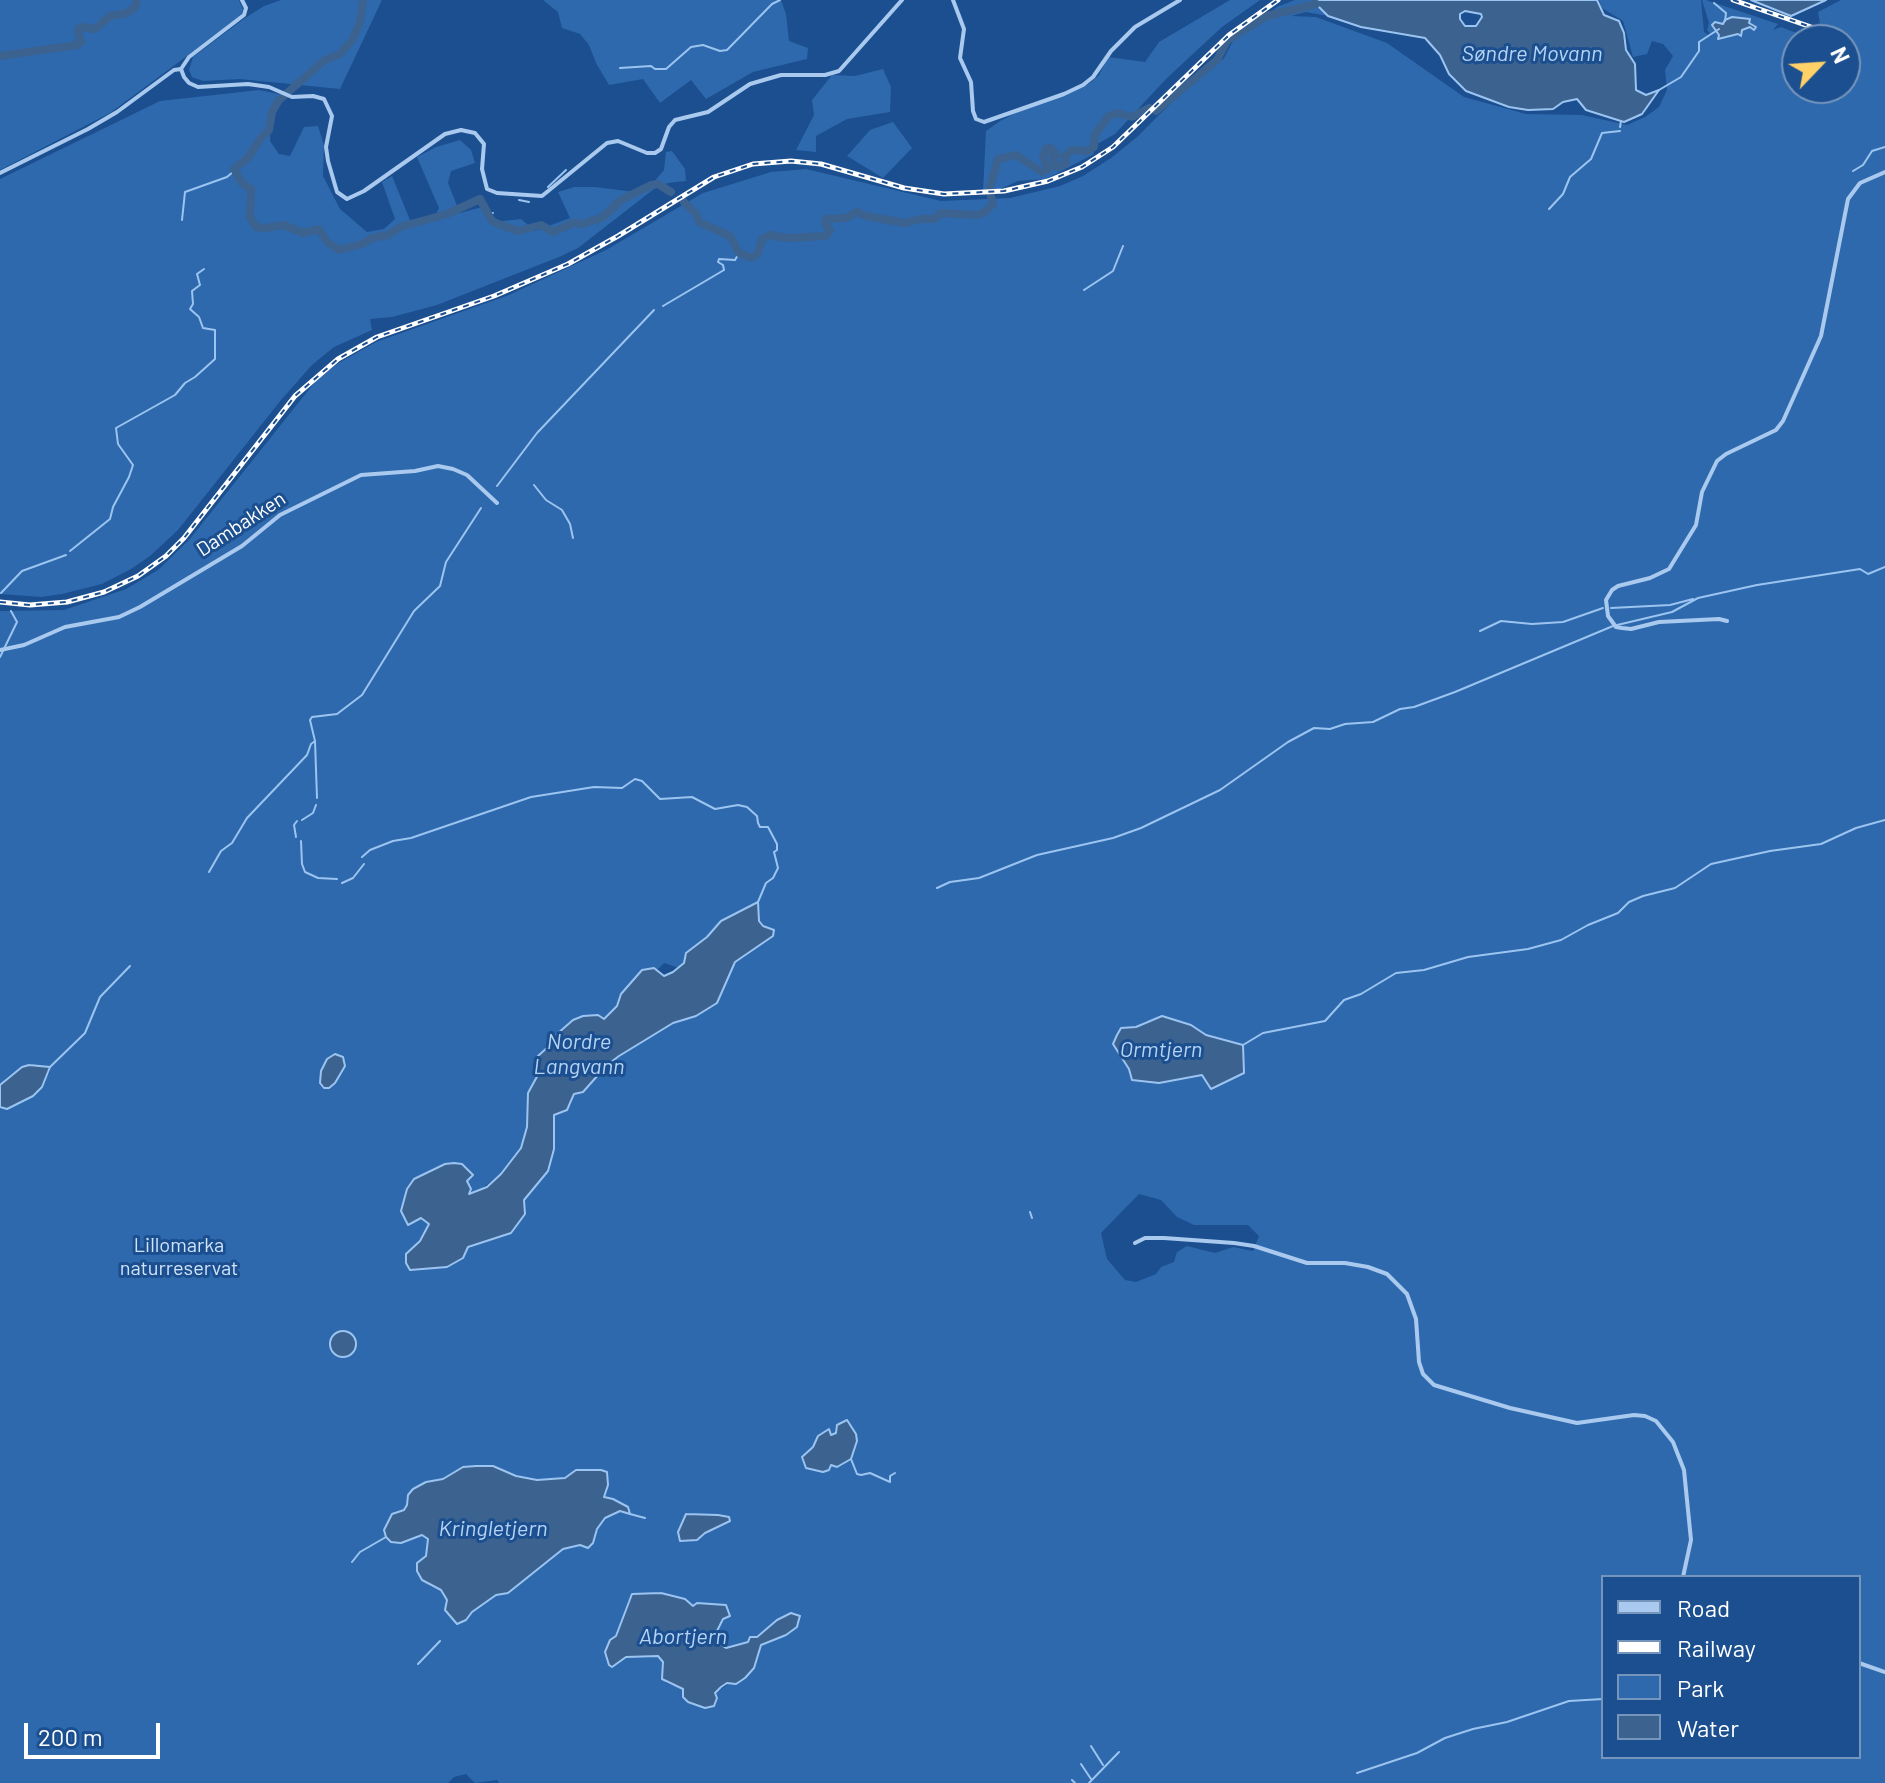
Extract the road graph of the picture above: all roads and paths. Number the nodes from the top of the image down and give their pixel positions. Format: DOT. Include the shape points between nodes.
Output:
graph roads {
  1 [pos="902,0"];
  2 [pos="953,0"];
  3 [pos="1180,0"];
  4 [pos="245,1"];
  5 [pos="181,69"];
  6 [pos="1885,172"];
  7 [pos="0,173"];
  8 [pos="497,503"];
  9 [pos="1727,621"];
  10 [pos="0,650"];
  11 [pos="1135,1243"];
  12 [pos="1683,1575"];
  13 [pos="1861,1664"];
  14 [pos="1885,1672"];
  1 -- 5 [label="street" via="839,71 781,75 750,84 708,112 675,120 655,153 618,141 607,143 542,196 489,191 483,176 484,144 475,133 461,130 445,134 358,195 344,199 326,155 332,116 326,101 248,84 194,86"];
  2 -- 3 [label="street" via="964,29 960,58 971,82 973,111 984,122 1083,85 1135,27"];
  4 -- 5 [label="street" via="244,15"];
  5 -- 7 [label="street" via="88,129"];
  6 -- 9 [label="street" via="1860,183 1848,199 1821,336 1783,421 1776,430 1717,461 1702,492 1696,525 1669,569 1618,586 1606,600 1616,627"];
  8 -- 10 [label="street, Dambakken" via="453,469 361,475 280,515 242,546 140,607"];
  11 -- 12 [label="street" via="1164,1238 1234,1243 1307,1263 1368,1267 1387,1274 1407,1294 1416,1319 1419,1362 1434,1385 1577,1423 1634,1415 1656,1421 1673,1442 1684,1470 1691,1540"];
  13 -- 14 [label="street"];
}
